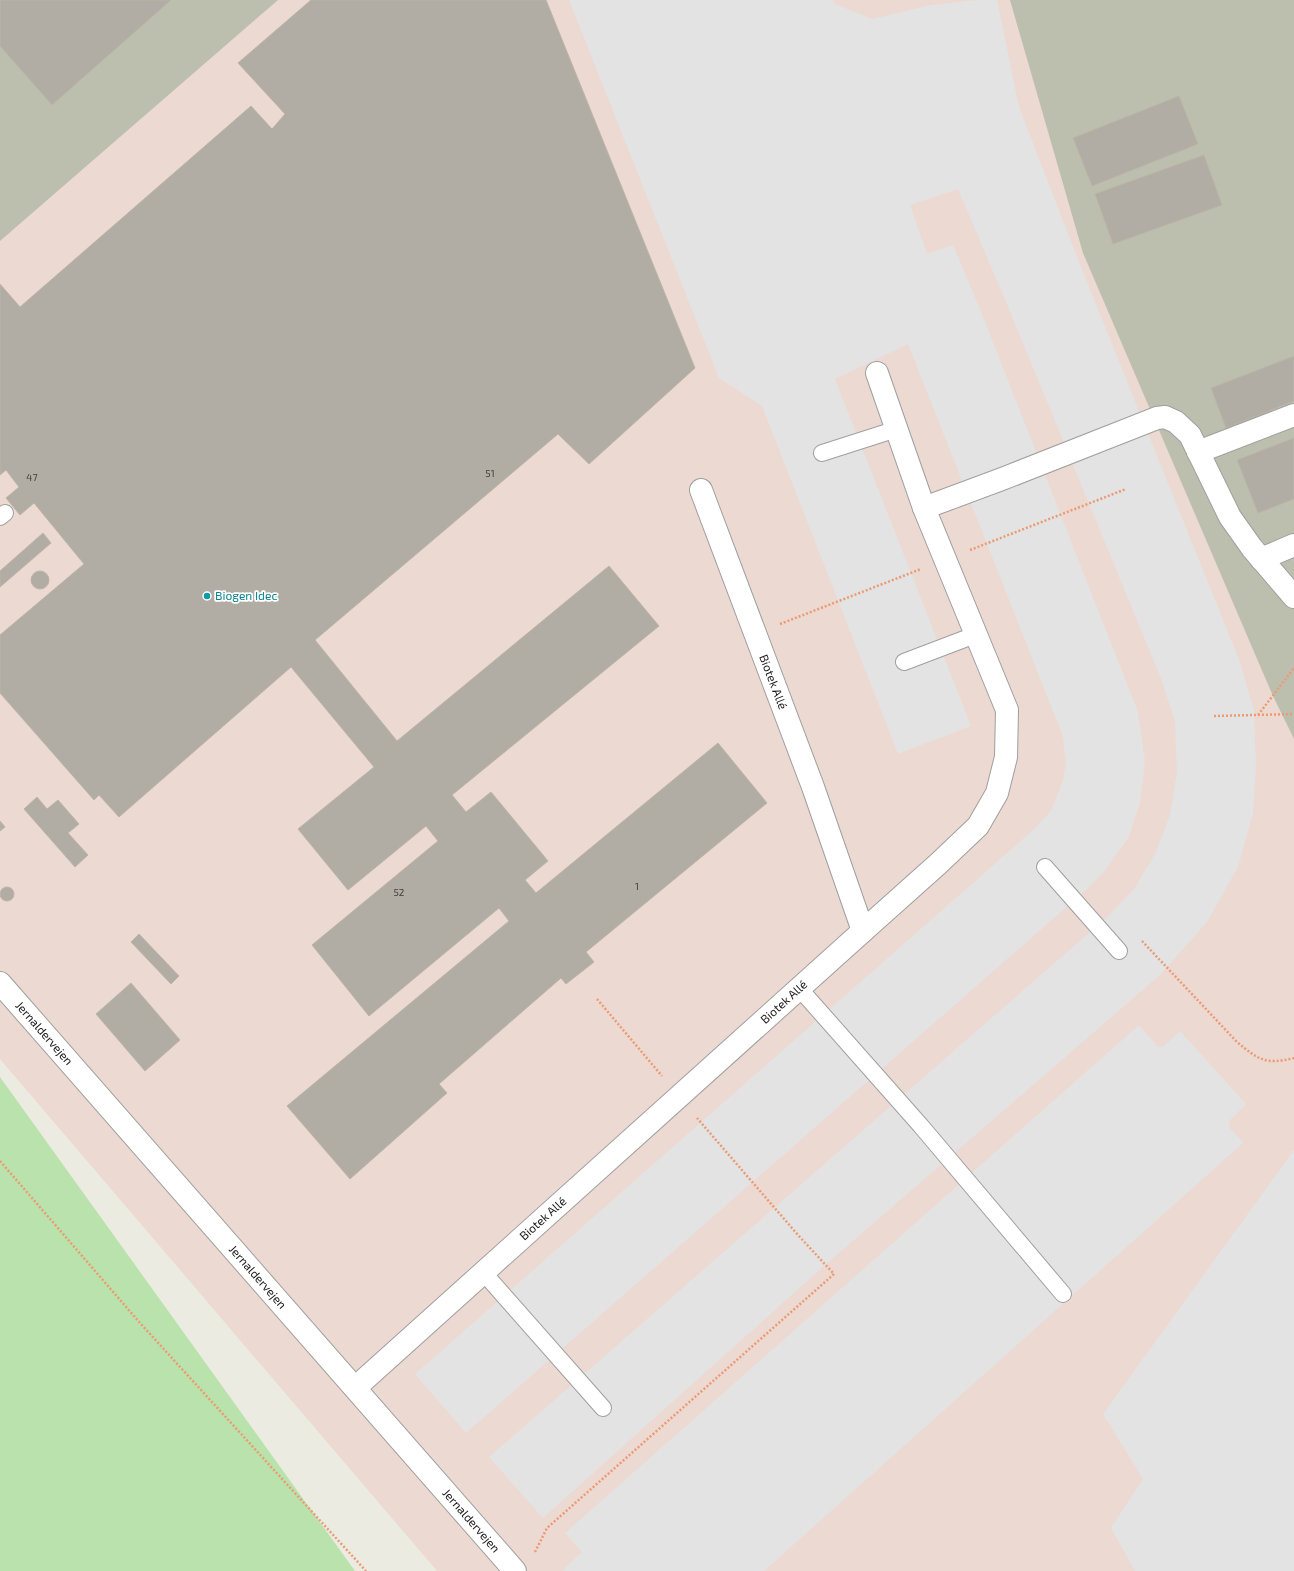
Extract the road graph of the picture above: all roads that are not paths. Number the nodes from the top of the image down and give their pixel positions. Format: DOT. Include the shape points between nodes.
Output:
graph roads {
  1 [pos="878,373"];
  2 [pos="1294,416"];
  3 [pos="897,429"];
  4 [pos="1198,452"];
  5 [pos="822,453"];
  6 [pos="701,490"];
  7 [pos="924,508"];
  8 [pos="1294,545"];
  9 [pos="1261,559"];
  10 [pos="1294,597"];
  11 [pos="976,635"];
  12 [pos="904,662"];
  13 [pos="1045,867"];
  14 [pos="863,931"];
  15 [pos="1119,951"];
  16 [pos="0,983"];
  17 [pos="799,988"];
  18 [pos="483,1272"];
  19 [pos="1063,1294"];
  20 [pos="355,1388"];
  21 [pos="603,1408"];
  22 [pos="515,1571"];
  1 -- 3 [label="street"];
  2 -- 4 [label="street"];
  3 -- 5 [label="lane"];
  3 -- 7 [label="street"];
  4 -- 7 [label="street" via="1190,435 1176,422 1157,418"];
  4 -- 9 [label="street" via="1230,517"];
  6 -- 14 [label="street, Biotek Allé" via="813,787"];
  7 -- 11 [label="street"];
  8 -- 9 [label="street"];
  9 -- 10 [label="street"];
  11 -- 12 [label="lane"];
  11 -- 14 [label="street" via="1007,710 1006,757 997,794 978,826"];
  13 -- 15 [label="lane"];
  14 -- 17 [label="street, Biotek Allé"];
  16 -- 20 [label="street, Jernaldervejen"];
  17 -- 18 [label="street, Biotek Allé"];
  17 -- 19 [label="lane" via="921,1126"];
  18 -- 20 [label="street, Biotek Allé"];
  18 -- 21 [label="lane"];
  20 -- 22 [label="street, Jernaldervejen"];
}
